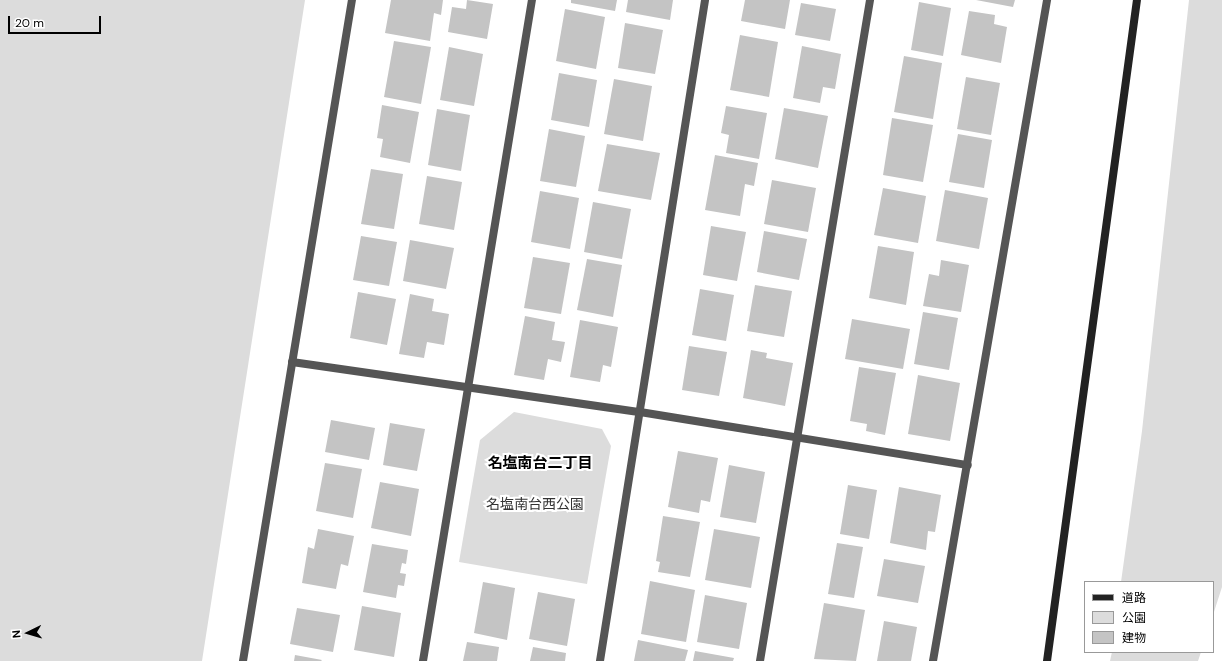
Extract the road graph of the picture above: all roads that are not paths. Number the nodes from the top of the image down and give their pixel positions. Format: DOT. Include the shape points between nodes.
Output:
graph roads {
  1 [pos="352,0"];
  2 [pos="532,0"];
  3 [pos="705,0"];
  4 [pos="870,0"];
  5 [pos="1047,0"];
  6 [pos="1137,0"];
  7 [pos="292,362"];
  8 [pos="468,388"];
  9 [pos="640,412"];
  10 [pos="796,439"];
  11 [pos="968,465"];
  12 [pos="243,661"];
  13 [pos="422,661"];
  14 [pos="600,661"];
  15 [pos="760,661"];
  16 [pos="933,661"];
  17 [pos="1047,661"];
  1 -- 7 [label="street"];
  2 -- 8 [label="street"];
  3 -- 9 [label="street"];
  4 -- 10 [label="street"];
  5 -- 11 [label="street"];
  6 -- 17 [label="street"];
  7 -- 8 [label="street"];
  7 -- 12 [label="street"];
  8 -- 9 [label="street"];
  8 -- 13 [label="street"];
  9 -- 10 [label="street"];
  9 -- 14 [label="street"];
  10 -- 11 [label="street"];
  10 -- 15 [label="street"];
  11 -- 16 [label="street"];
}
